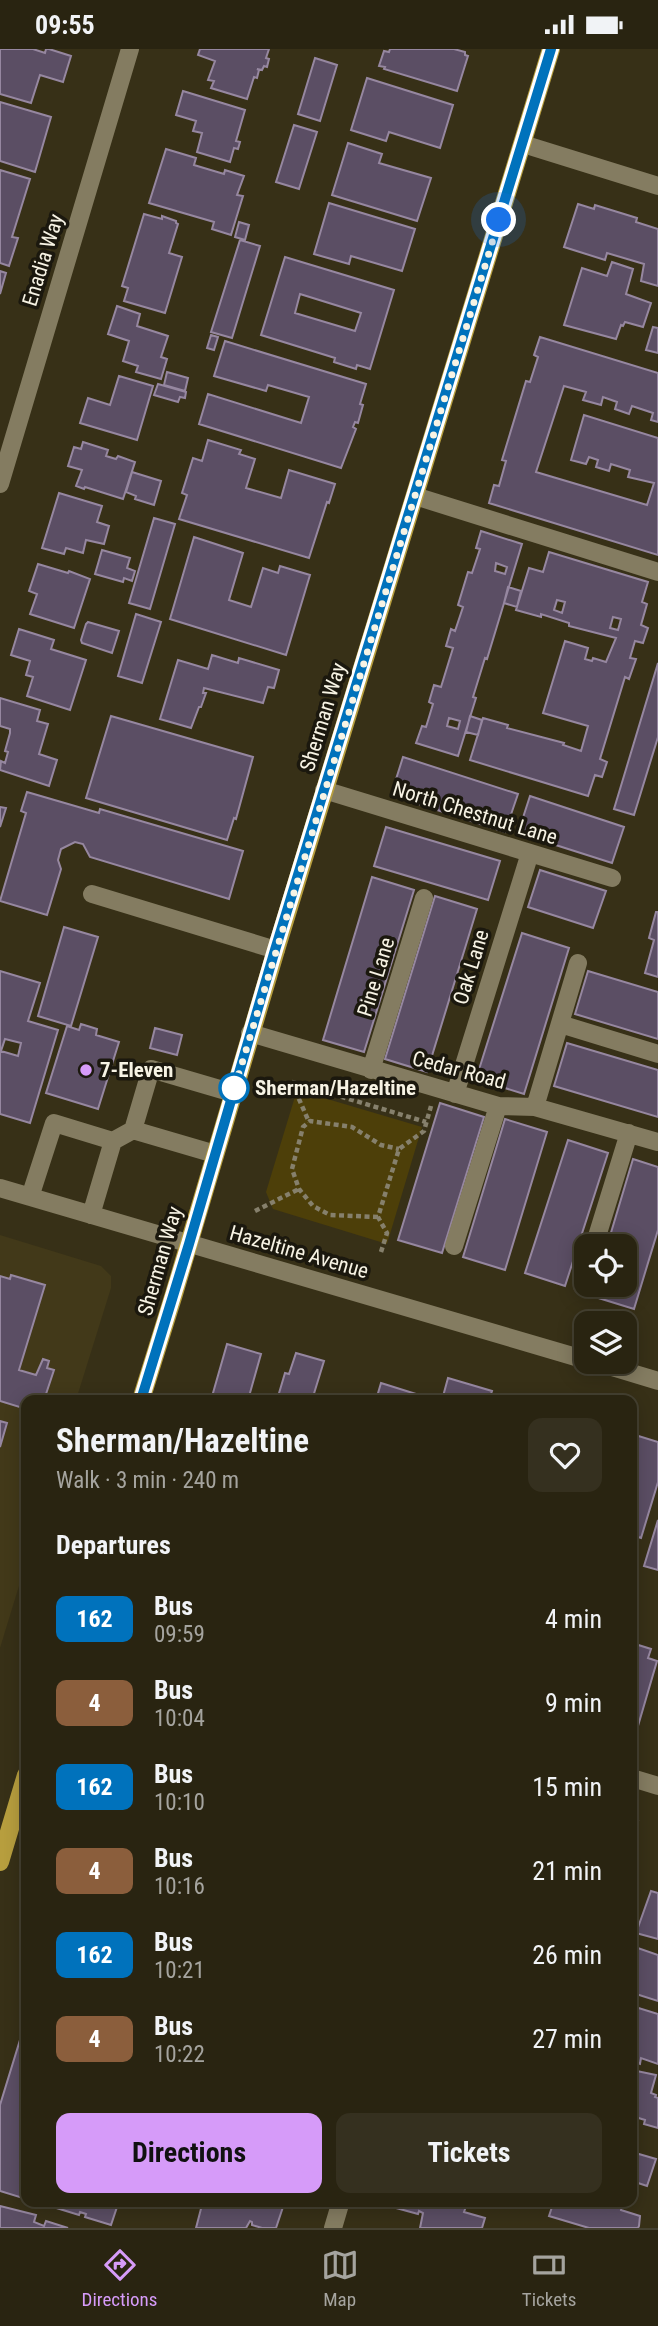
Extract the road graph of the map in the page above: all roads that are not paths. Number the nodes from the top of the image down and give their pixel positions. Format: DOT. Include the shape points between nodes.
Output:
graph roads {
  1 [pos="130,49"];
  2 [pos="551,49"];
  3 [pos="523,144"];
  4 [pos="658,186"];
  5 [pos="0,484"];
  6 [pos="415,496"];
  7 [pos="658,572"];
  8 [pos="324,790"];
  9 [pos="530,853"];
  10 [pos="612,878"];
  11 [pos="92,894"];
  12 [pos="424,898"];
  13 [pos="275,950"];
  14 [pos="578,963"];
  15 [pos="560,1024"];
  16 [pos="250,1033"];
  17 [pos="658,1054"];
  18 [pos="371,1070"];
  19 [pos="233,1093"];
  20 [pos="456,1094"];
  21 [pos="498,1106"];
  22 [pos="535,1107"];
  23 [pos="133,1130"];
  24 [pos="629,1133"];
  25 [pos="113,1141"];
  26 [pos="658,1142"];
  27 [pos="215,1154"];
  28 [pos="0,1188"];
  29 [pos="30,1197"];
  30 [pos="91,1215"];
  31 [pos="598,1234"];
  32 [pos="189,1244"];
  33 [pos="454,1246"];
  34 [pos="574,1356"];
  35 [pos="635,1374"];
  36 [pos="658,1381"];
  37 [pos="143,1395"];
  38 [pos="637,1780"];
  39 [pos="658,1786"];
  40 [pos="21,1792"];
  41 [pos="0,1862"];
  42 [pos="339,2207"];
  43 [pos="333,2228"];
  1 -- 5 [label="street, Enadia Way"];
  2 -- 3 [label="main road, Sherman Way"];
  3 -- 4 [label="street"];
  3 -- 6 [label="main road, Sherman Way"];
  6 -- 7 [label="street"];
  6 -- 8 [label="main road, Sherman Way"];
  8 -- 9 [label="street, North Chestnut Lane"];
  8 -- 13 [label="main road, Sherman Way"];
  9 -- 10 [label="street, North Chestnut Lane"];
  9 -- 20 [label="street, Oak Lane"];
  11 -- 13 [label="street"];
  12 -- 18 [label="street, Pine Lane"];
  13 -- 16 [label="main road, Sherman Way"];
  14 -- 15 [label="street"];
  15 -- 17 [label="street"];
  15 -- 22 [label="street"];
  16 -- 18 [label="street, Cedar Road"];
  16 -- 19 [label="main road, Sherman Way"];
  18 -- 20 [label="street, Cedar Road"];
  19 -- 23 [label="street" via="151,1069"];
  19 -- 27 [label="main road, Sherman Way"];
  20 -- 21 [label="street, Cedar Road"];
  21 -- 22 [label="street, Cedar Road"];
  21 -- 33 [label="street"];
  22 -- 24 [label="street, Cedar Road"];
  23 -- 25 [label="street"];
  23 -- 27 [label="street"];
  24 -- 26 [label="street, Cedar Road"];
  24 -- 31 [label="street"];
  25 -- 29 [label="street" via="54,1123"];
  25 -- 30 [label="street"];
  27 -- 32 [label="main road, Sherman Way"];
  28 -- 29 [label="street, Hazeltine Avenue"];
  29 -- 30 [label="street, Hazeltine Avenue"];
  30 -- 32 [label="street, Hazeltine Avenue"];
  32 -- 34 [label="street, Hazeltine Avenue"];
  32 -- 37 [label="main road, Sherman Way"];
  35 -- 36 [label="street"];
  38 -- 39 [label="street"];
  40 -- 41 [label="main road"];
  42 -- 43 [label="street"];
}
